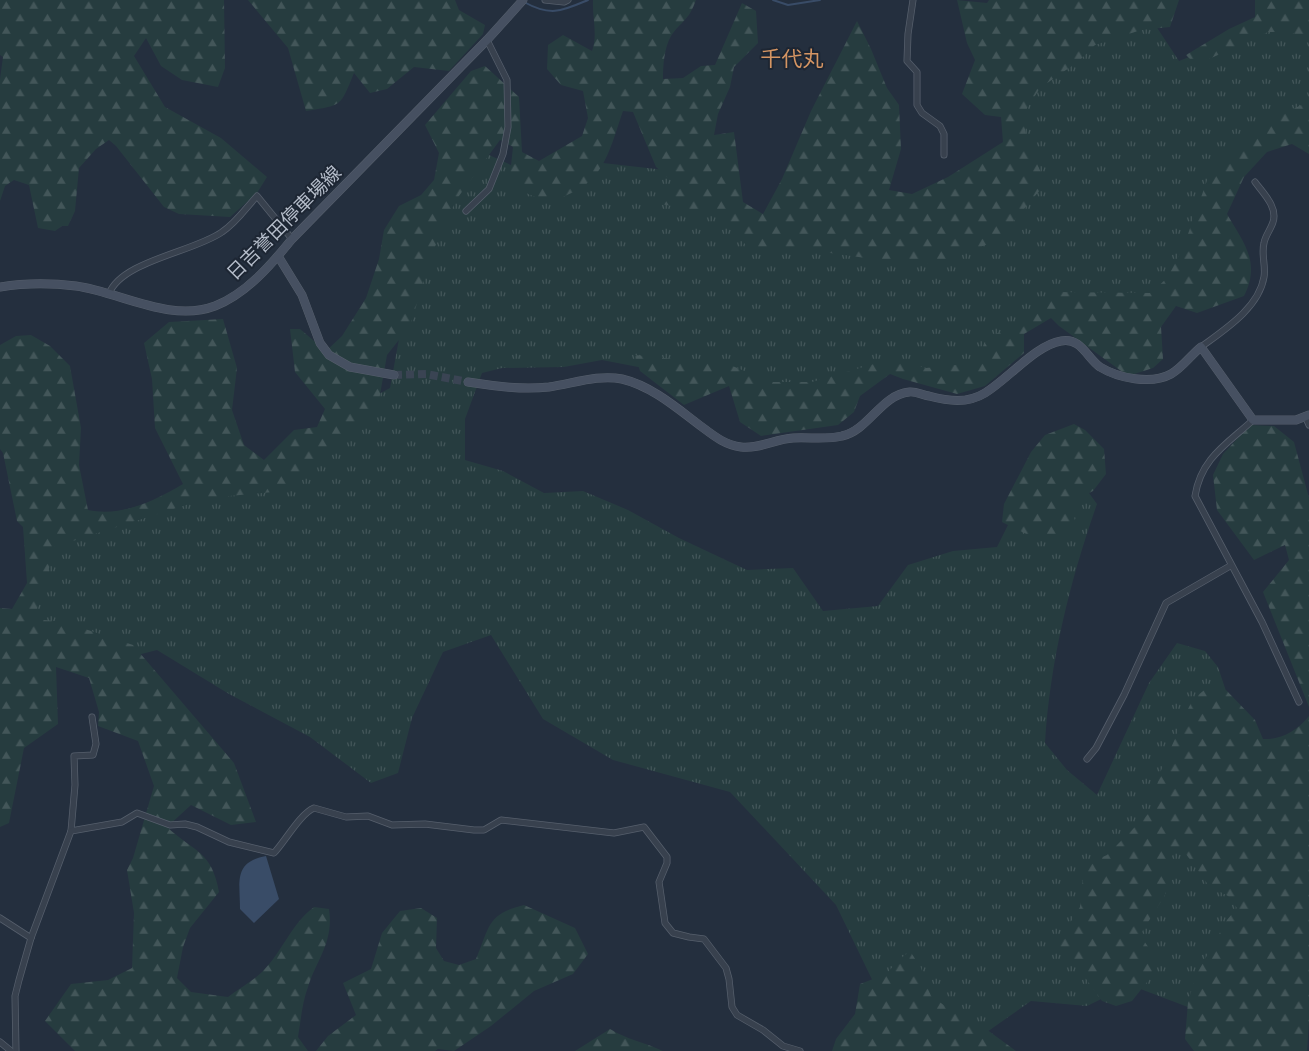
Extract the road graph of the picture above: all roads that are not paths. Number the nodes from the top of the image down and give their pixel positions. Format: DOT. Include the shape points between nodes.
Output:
graph roads {
  1 [pos="523,0"];
  2 [pos="545,0"];
  3 [pos="568,0"];
  4 [pos="913,0"];
  5 [pos="487,40"];
  6 [pos="944,155"];
  7 [pos="1255,182"];
  8 [pos="466,211"];
  9 [pos="292,239"];
  10 [pos="278,256"];
  11 [pos="0,287"];
  12 [pos="109,294"];
  13 [pos="1202,347"];
  14 [pos="394,375"];
  15 [pos="468,382"];
  16 [pos="1307,416"];
  17 [pos="1253,420"];
  18 [pos="1309,425"];
  19 [pos="1230,566"];
  20 [pos="1299,702"];
  21 [pos="92,717"];
  22 [pos="1087,759"];
  23 [pos="72,831"];
  24 [pos="0,918"];
  25 [pos="31,938"];
  26 [pos="0,1042"];
  27 [pos="11,1051"];
  28 [pos="16,1051"];
  29 [pos="800,1051"];
  1 -- 5 [label="street, 日吉誉田停車場線"];
  2 -- 3 [label="street"];
  4 -- 6 [label="street" via="907,61 917,72 917,105 922,113 940,126 944,134"];
  5 -- 8 [label="street" via="507,80 508,127 503,154 489,189"];
  5 -- 9 [label="street, 日吉誉田停車場線"];
  7 -- 13 [label="street" via="1274,213 1263,245 1264,280 1238,320"];
  9 -- 10 [label="street, 日吉誉田停車場線"];
  9 -- 12 [label="street" via="257,196 222,232 197,246 139,268 112,285"];
  10 -- 12 [label="street, 日吉誉田停車場線" via="243,290 213,307 168,309"];
  10 -- 14 [label="street" via="302,295 320,343 329,355 350,367"];
  11 -- 12 [label="street, 日吉誉田停車場線" via="76,286"];
  13 -- 15 [label="street" via="1172,373 1148,379 1108,371 1098,366 1074,342 1060,341 1048,344 984,394 956,401 910,392 893,398 845,436 793,438 756,447 740,447 719,440 653,392 619,379 600,378 521,388"];
  13 -- 17 [label="street"];
  16 -- 17 [label="street" via="1288,420"];
  16 -- 18 [label="street"];
  17 -- 19 [label="street" via="1209,460 1197,483 1195,496"];
  19 -- 20 [label="street" via="1262,622"];
  19 -- 22 [label="street" via="1166,603 1124,695"];
  21 -- 23 [label="street" via="96,744 93,755 74,756"];
  23 -- 25 [label="street"];
  23 -- 29 [label="street" via="122,822 137,813 170,824 197,827 229,842 274,853 300,819 314,808 346,817 368,816 392,825 425,824 474,830 484,830 501,820 614,833 644,827 667,857 659,882 665,923 673,933 704,939 710,944 726,968 729,997 736,1015 783,1046"];
  24 -- 25 [label="street"];
  25 -- 28 [label="street" via="15,996"];
  26 -- 27 [label="street"];
}
